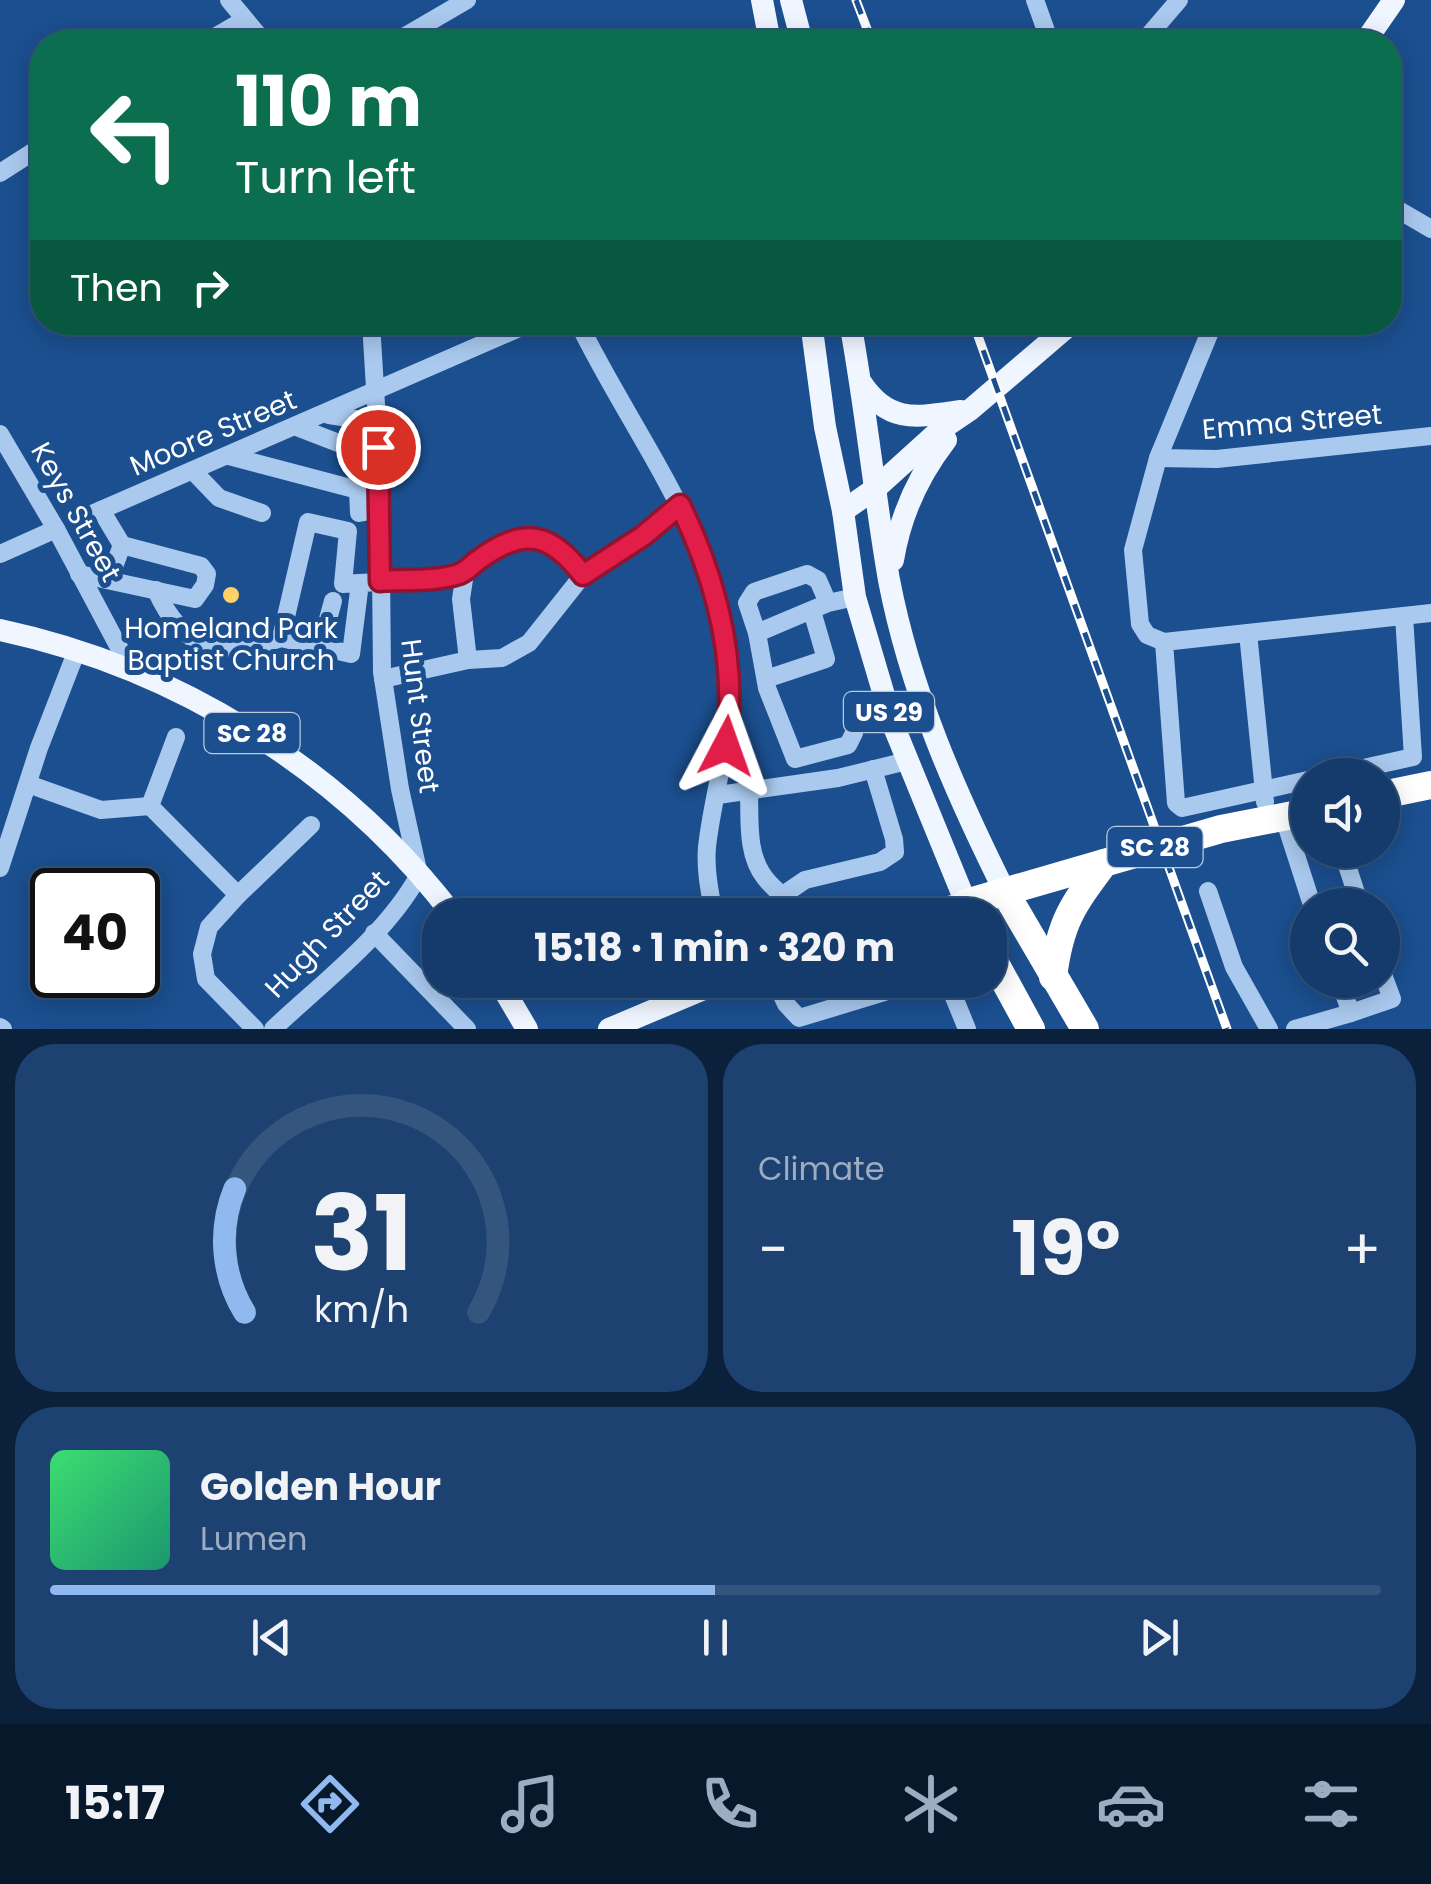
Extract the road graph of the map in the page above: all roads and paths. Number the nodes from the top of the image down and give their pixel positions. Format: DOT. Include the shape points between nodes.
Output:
graph roads {
  1 [pos="230,0"];
  2 [pos="467,0"];
  3 [pos="762,0"];
  4 [pos="791,0"];
  5 [pos="1035,0"];
  6 [pos="1179,0"];
  7 [pos="1394,0"];
  8 [pos="244,20"];
  9 [pos="227,30"];
  10 [pos="241,30"];
  11 [pos="253,30"];
  12 [pos="416,30"];
  13 [pos="768,30"];
  14 [pos="799,30"];
  15 [pos="1046,30"];
  16 [pos="1153,30"];
  17 [pos="1373,30"];
  18 [pos="30,154"];
  19 [pos="0,173"];
  20 [pos="1402,212"];
  21 [pos="1431,228"];
  22 [pos="372,335"];
  23 [pos="504,335"];
  24 [pos="585,335"];
  25 [pos="813,335"];
  26 [pos="852,335"];
  27 [pos="1058,335"];
  28 [pos="1209,335"];
  29 [pos="860,380"];
  30 [pos="376,393"];
  31 [pos="970,410"];
  32 [pos="326,414"];
  33 [pos="297,427"];
  34 [pos="0,434"];
  35 [pos="1431,436"];
  36 [pos="360,451"];
  37 [pos="229,456"];
  38 [pos="1158,458"];
  39 [pos="193,471"];
  40 [pos="876,488"];
  41 [pos="358,490"];
  42 [pos="680,505"];
  43 [pos="380,509"];
  44 [pos="101,510"];
  45 [pos="843,511"];
  46 [pos="262,512"];
  47 [pos="78,520"];
  48 [pos="56,529"];
  49 [pos="122,545"];
  50 [pos="0,554"];
  51 [pos="465,572"];
  52 [pos="79,574"];
  53 [pos="583,575"];
  54 [pos="109,580"];
  55 [pos="380,581"];
  56 [pos="360,582"];
  57 [pos="890,582"];
  58 [pos="156,590"];
  59 [pos="856,597"];
  60 [pos="333,601"];
  61 [pos="820,607"];
  62 [pos="750,611"];
  63 [pos="1431,613"];
  64 [pos="1404,616"];
  65 [pos="722,618"];
  66 [pos="0,630"];
  67 [pos="757,633"];
  68 [pos="1248,633"];
  69 [pos="282,638"];
  70 [pos="1164,642"];
  71 [pos="320,648"];
  72 [pos="76,650"];
  73 [pos="468,660"];
  74 [pos="131,670"];
  75 [pos="383,679"];
  76 [pos="766,679"];
  77 [pos="887,706"];
  78 [pos="176,737"];
  79 [pos="1413,757"];
  80 [pos="1400,760"];
  81 [pos="906,761"];
  82 [pos="874,769"];
  83 [pos="28,784"];
  84 [pos="1290,784"];
  85 [pos="1424,786"];
  86 [pos="1262,790"];
  87 [pos="749,791"];
  88 [pos="718,796"];
  89 [pos="150,806"];
  90 [pos="1287,817"];
  91 [pos="312,826"];
  92 [pos="1104,863"];
  93 [pos="0,868"];
  94 [pos="419,875"];
  95 [pos="1307,888"];
  96 [pos="1208,891"];
  97 [pos="1006,894"];
  98 [pos="238,895"];
  99 [pos="782,895"];
  100 [pos="439,898"];
  101 [pos="711,898"];
  102 [pos="784,898"];
  103 [pos="963,898"];
  104 [pos="996,898"];
  105 [pos="374,933"];
  106 [pos="1053,976"];
  107 [pos="422,982"];
  108 [pos="1007,984"];
  109 [pos="437,998"];
  110 [pos="509,998"];
  111 [pos="682,998"];
  112 [pos="783,998"];
  113 [pos="865,998"];
  114 [pos="954,998"];
  115 [pos="1346,998"];
  116 [pos="1392,998"];
  117 [pos="1351,1012"];
  118 [pos="255,1029"];
  119 [pos="273,1029"];
  120 [pos="466,1029"];
  121 [pos="527,1029"];
  122 [pos="609,1029"];
  123 [pos="967,1029"];
  124 [pos="1032,1029"];
  125 [pos="1085,1029"];
  126 [pos="1269,1029"];
  127 [pos="1295,1029"];
  1 -- 8 [label="street"];
  2 -- 12 [label="street"];
  3 -- 13 [label="main road"];
  4 -- 14 [label="main road"];
  5 -- 15 [label="street"];
  6 -- 16 [label="street"];
  7 -- 17 [label="main road"];
  8 -- 9 [label="street"];
  8 -- 10 [label="street"];
  8 -- 11 [label="street"];
  18 -- 19 [label="street"];
  20 -- 21 [label="street"];
  22 -- 30 [label="street, Hunt Street"];
  23 -- 30 [label="street, Moore Street"];
  24 -- 42 [label="street"];
  25 -- 45 [label="main road"];
  26 -- 29 [label="main road"];
  27 -- 31 [label="main road, US 29"];
  28 -- 38 [label="street"];
  29 -- 31 [label="main road" via="892,414"];
  29 -- 40 [label="main road"];
  30 -- 32 [label="street, Moore Street"];
  30 -- 43 [label="street, Hunt Street"];
  31 -- 40 [label="main road, US 29"];
  31 -- 57 [label="main road, US 29" via="929,462 898,532"];
  32 -- 33 [label="street, Moore Street"];
  32 -- 36 [label="street" via="356,419"];
  33 -- 36 [label="street"];
  33 -- 37 [label="street, Moore Street"];
  34 -- 48 [label="street, Keys Street"];
  35 -- 38 [label="street, Emma Street" via="1217,460"];
  36 -- 41 [label="street"];
  37 -- 39 [label="street, Moore Street"];
  37 -- 41 [label="street"];
  38 -- 70 [label="street" via="1133,550 1140,624"];
  39 -- 44 [label="street, Moore Street"];
  39 -- 46 [label="street" via="219,498"];
  40 -- 45 [label="main road, US 29"];
  40 -- 57 [label="main road"];
  41 -- 43 [label="street" via="358,513"];
  42 -- 53 [label="street"];
  42 -- 65 [label="street"];
  43 -- 55 [label="street, Hunt Street"];
  44 -- 47 [label="street, Moore Street"];
  44 -- 49 [label="street"];
  45 -- 59 [label="main road, US 29"];
  48 -- 50 [label="street"];
  48 -- 52 [label="street, Keys Street"];
  49 -- 54 [label="street"];
  49 -- 58 [label="street" via="200,566 207,574 195,599"];
  51 -- 53 [label="street" via="513,540 531,536 566,554"];
  51 -- 55 [label="street"];
  51 -- 73 [label="street"];
  52 -- 54 [label="street"];
  52 -- 74 [label="street, Keys Street"];
  53 -- 73 [label="street" via="529,644 502,658"];
  54 -- 58 [label="street"];
  55 -- 56 [label="street"];
  55 -- 75 [label="street, Hunt Street"];
  56 -- 69 [label="street" via="343,584 348,531 308,522"];
  56 -- 71 [label="street" via="351,654"];
  57 -- 97 [label="main road, US 29" via="929,724"];
  58 -- 69 [label="street" via="189,637 211,648 255,647"];
  59 -- 61 [label="street"];
  59 -- 77 [label="main road, US 29"];
  60 -- 71 [label="street"];
  61 -- 62 [label="street" via="818,580 808,574 754,592"];
  61 -- 67 [label="street"];
  61 -- 76 [label="street" via="826,659"];
  62 -- 65 [label="street"];
  62 -- 67 [label="street"];
  63 -- 64 [label="street"];
  64 -- 68 [label="street"];
  64 -- 79 [label="street"];
  65 -- 88 [label="street" via="730,683"];
  66 -- 72 [label="main road, SC 28"];
  67 -- 76 [label="street"];
  68 -- 70 [label="street"];
  68 -- 86 [label="street"];
  69 -- 71 [label="street"];
  70 -- 86 [label="street" via="1176,803 1182,808"];
  72 -- 74 [label="main road, SC 28"];
  72 -- 83 [label="street"];
  73 -- 75 [label="street"];
  74 -- 94 [label="main road, SC 28" via="227,718 305,768"];
  75 -- 94 [label="street, Hunt Street"];
  76 -- 77 [label="street" via="794,759 848,746 857,713"];
  77 -- 81 [label="main road, US 29"];
  78 -- 89 [label="street"];
  79 -- 80 [label="street"];
  79 -- 85 [label="street"];
  81 -- 82 [label="street"];
  81 -- 103 [label="main road, US 29"];
  82 -- 87 [label="street"];
  82 -- 99 [label="street" via="895,852 880,862 805,880"];
  83 -- 89 [label="street" via="101,810"];
  83 -- 93 [label="street"];
  84 -- 86 [label="street"];
  86 -- 90 [label="street"];
  87 -- 88 [label="street"];
  87 -- 99 [label="street" via="755,860"];
  88 -- 101 [label="street" via="707,848"];
  89 -- 98 [label="street"];
  90 -- 92 [label="highway, SC 28"];
  90 -- 95 [label="street"];
  91 -- 98 [label="street"];
  92 -- 97 [label="highway, SC 28"];
  92 -- 106 [label="highway" via="1066,916"];
  94 -- 100 [label="main road, SC 28"];
  94 -- 105 [label="street, Hugh Street"];
  96 -- 126 [label="street" via="1234,967"];
  97 -- 104 [label="highway, SC 28"];
  97 -- 106 [label="highway, US 29"];
  98 -- 118 [label="street" via="208,927 202,954 206,979"];
  99 -- 102 [label="street"];
  105 -- 107 [label="street"];
  105 -- 119 [label="street, Hugh Street"];
  106 -- 125 [label="highway, US 29"];
  108 -- 124 [label="highway"];
  109 -- 120 [label="street"];
  110 -- 121 [label="main road"];
  111 -- 122 [label="main road"];
  112 -- 113 [label="street" via="799,1018"];
  114 -- 123 [label="street"];
  115 -- 117 [label="street"];
  116 -- 117 [label="street"];
  117 -- 127 [label="street"];
}
